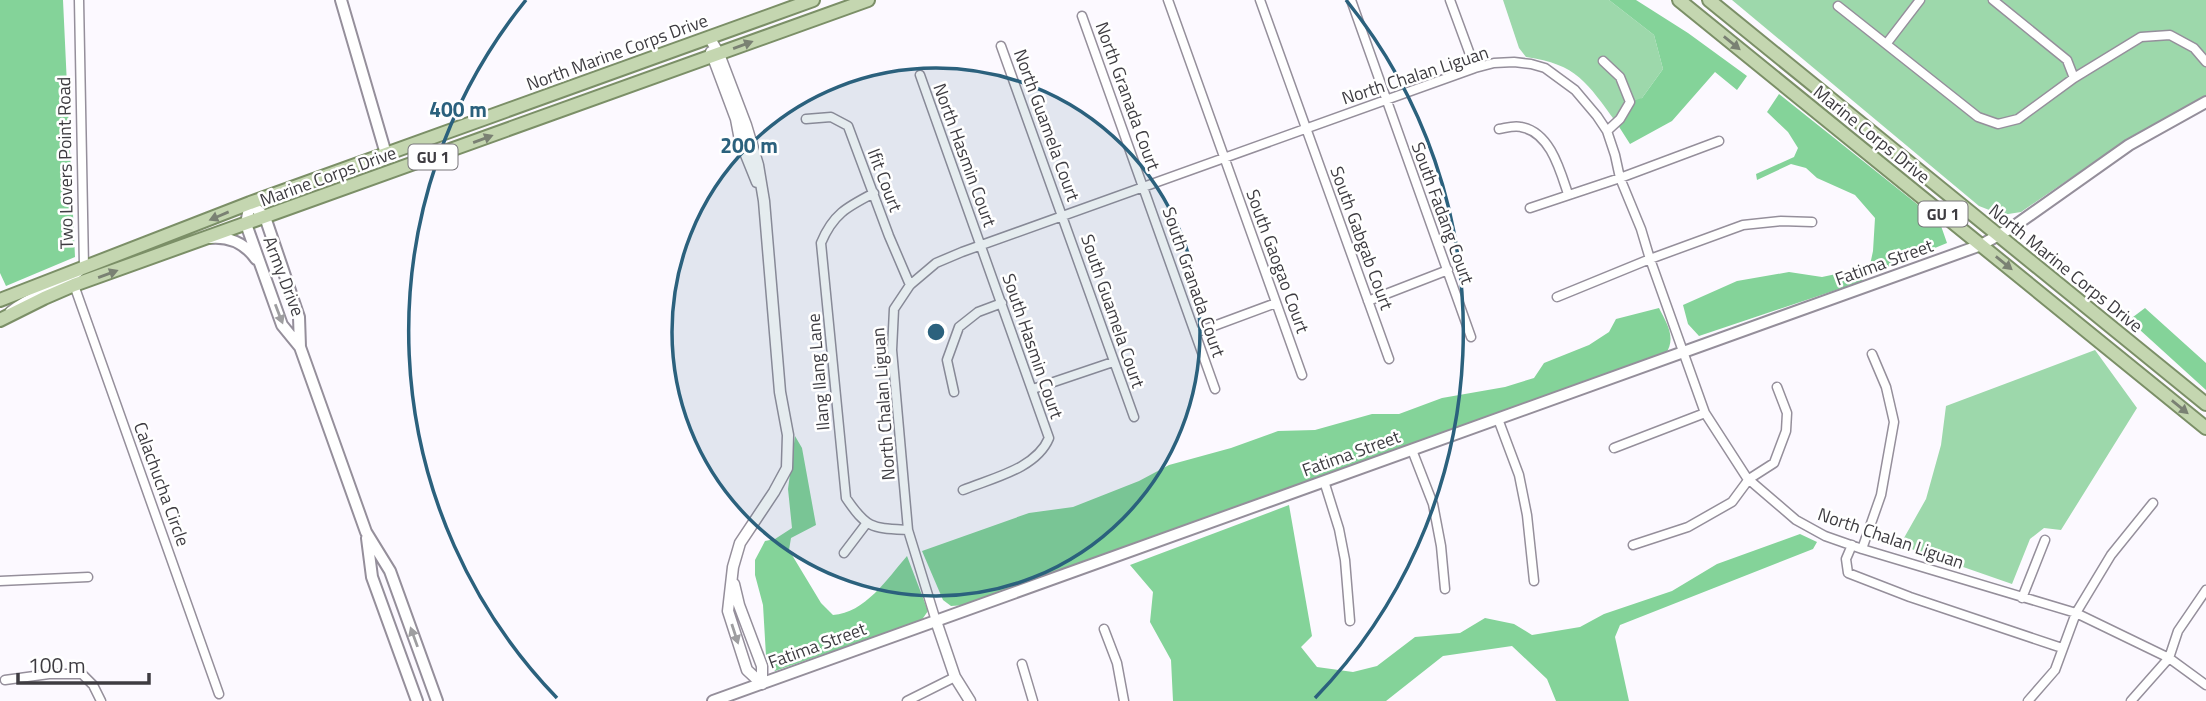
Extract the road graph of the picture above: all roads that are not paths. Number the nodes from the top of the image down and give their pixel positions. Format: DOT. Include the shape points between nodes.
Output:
graph roads {
  1 [pos="79,0"];
  2 [pos="341,0"];
  3 [pos="813,0"];
  4 [pos="869,0"];
  5 [pos="1168,0"];
  6 [pos="1260,0"];
  7 [pos="1351,0"];
  8 [pos="1450,0"];
  9 [pos="1679,0"];
  10 [pos="1709,0"];
  11 [pos="1920,0"];
  12 [pos="1993,0"];
  13 [pos="1838,5"];
  14 [pos="1082,16"];
  15 [pos="709,37"];
  16 [pos="1887,43"];
  17 [pos="1001,46"];
  18 [pos="715,55"];
  19 [pos="1603,61"];
  20 [pos="2206,62"];
  21 [pos="1475,68"];
  22 [pos="920,75"];
  23 [pos="2074,78"];
  24 [pos="1386,100"];
  25 [pos="2206,102"];
  26 [pos="806,119"];
  27 [pos="1306,129"];
  28 [pos="1499,129"];
  29 [pos="1606,131"];
  30 [pos="1719,141"];
  31 [pos="386,154"];
  32 [pos="1225,158"];
  33 [pos="1620,178"];
  34 [pos="1144,186"];
  35 [pos="874,193"];
  36 [pos="1568,194"];
  37 [pos="250,203"];
  38 [pos="1530,208"];
  39 [pos="1063,216"];
  40 [pos="265,218"];
  41 [pos="1812,222"];
  42 [pos="246,225"];
  43 [pos="1999,236"];
  44 [pos="206,239"];
  45 [pos="981,245"];
  46 [pos="1981,245"];
  47 [pos="1650,259"];
  48 [pos="85,267"];
  49 [pos="1448,270"];
  50 [pos="263,272"];
  51 [pos="75,285"];
  52 [pos="910,285"];
  53 [pos="1557,298"];
  54 [pos="0,300"];
  55 [pos="1368,301"];
  56 [pos="1002,303"];
  57 [pos="1276,303"];
  58 [pos="0,319"];
  59 [pos="1195,333"];
  60 [pos="1471,337"];
  61 [pos="300,348"];
  62 [pos="1684,352"];
  63 [pos="1872,354"];
  64 [pos="1390,359"];
  65 [pos="1113,362"];
  66 [pos="1302,375"];
  67 [pos="1777,387"];
  68 [pos="1033,389"];
  69 [pos="1215,389"];
  70 [pos="954,392"];
  71 [pos="2206,404"];
  72 [pos="1705,413"];
  73 [pos="1134,417"];
  74 [pos="1498,419"];
  75 [pos="2206,428"];
  76 [pos="1614,449"];
  77 [pos="1412,450"];
  78 [pos="1749,479"];
  79 [pos="1324,481"];
  80 [pos="962,490"];
  81 [pos="2153,503"];
  82 [pos="866,524"];
  83 [pos="908,530"];
  84 [pos="366,532"];
  85 [pos="2045,540"];
  86 [pos="1633,545"];
  87 [pos="1852,545"];
  88 [pos="1861,549"];
  89 [pos="844,553"];
  90 [pos="88,577"];
  91 [pos="732,577"];
  92 [pos="0,581"];
  93 [pos="1534,581"];
  94 [pos="1444,589"];
  95 [pos="2206,590"];
  96 [pos="2022,598"];
  97 [pos="2076,613"];
  98 [pos="936,621"];
  99 [pos="1350,621"];
  100 [pos="1104,629"];
  101 [pos="2062,648"];
  102 [pos="2169,657"];
  103 [pos="1022,664"];
  104 [pos="955,677"];
  105 [pos="5,680"];
  106 [pos="762,684"];
  107 [pos="2206,685"];
  108 [pos="219,694"];
  109 [pos="101,701"];
  110 [pos="417,701"];
  111 [pos="437,701"];
  112 [pos="713,701"];
  113 [pos="907,701"];
  114 [pos="970,701"];
  115 [pos="1033,701"];
  116 [pos="1124,701"];
  117 [pos="2028,701"];
  118 [pos="2132,701"];
  1 -- 48 [label="street, Two Lovers Point Road"];
  2 -- 31 [label="main road"];
  3 -- 15 [label="main road, North Marine Corps Drive / GU 1"];
  18 -- 4 [label="main road, Marine Corps Drive / GU 1, one-way"];
  5 -- 32 [label="street, South Gaogao Court"];
  6 -- 27 [label="street, South Gabgab Court"];
  7 -- 24 [label="street, South Fadang Court"];
  8 -- 21 [label="street"];
  9 -- 46 [label="main road, Marine Corps Drive / GU 1, one-way"];
  10 -- 43 [label="main road, North Marine Corps Drive / GU 1"];
  11 -- 16 [label="street"];
  12 -- 23 [label="street" via="2067,60"];
  13 -- 16 [label="street"];
  14 -- 34 [label="street, North Granada Court"];
  15 -- 18 [label="street"];
  15 -- 31 [label="main road, North Marine Corps Drive / GU 1"];
  16 -- 23 [label="street" via="1978,117 1998,124 2018,119"];
  17 -- 39 [label="street, North Guamela Court"];
  40 -- 18 [label="main road, Marine Corps Drive / GU 1, one-way"];
  18 -- 91 [label="street" via="764,201 789,454 782,480 740,543"];
  19 -- 29 [label="street" via="1620,77 1630,102"];
  20 -- 23 [label="street" via="2194,48 2170,35 2141,37"];
  21 -- 24 [label="street, North Chalan Liguan"];
  21 -- 29 [label="street, North Chalan Liguan" via="1514,62 1545,68 1575,90"];
  22 -- 45 [label="street, North Hasmin Court"];
  24 -- 27 [label="street, North Chalan Liguan"];
  24 -- 49 [label="street, South Fadang Court"];
  25 -- 43 [label="main road, Fatima Street" via="2117,153"];
  26 -- 35 [label="street, Ifit Court" via="831,117 848,126"];
  27 -- 32 [label="street, North Chalan Liguan"];
  27 -- 55 [label="street, South Gabgab Court"];
  28 -- 36 [label="street" via="1519,126 1537,132 1552,154"];
  29 -- 33 [label="street, North Chalan Liguan"];
  30 -- 33 [label="street"];
  31 -- 37 [label="main road, North Marine Corps Drive / GU 1"];
  32 -- 34 [label="street, North Chalan Liguan"];
  32 -- 57 [label="street, South Gaogao Court"];
  33 -- 36 [label="street"];
  33 -- 47 [label="street, North Chalan Liguan"];
  34 -- 39 [label="street, North Chalan Liguan"];
  34 -- 59 [label="street, South Granada Court"];
  35 -- 52 [label="street, Ifit Court"];
  35 -- 82 [label="street, Ilang Ilang Lane" via="842,211 821,243 846,498"];
  36 -- 38 [label="street"];
  37 -- 40 [label="main road, Army Drive"];
  37 -- 42 [label="main road, Army Drive"];
  37 -- 48 [label="main road, North Marine Corps Drive / GU 1, one-way"];
  39 -- 45 [label="street, North Chalan Liguan"];
  39 -- 65 [label="street, South Guamela Court"];
  40 -- 42 [label="main road, Marine Corps Drive / GU 1"];
  40 -- 61 [label="main road, Army Drive" via="299,317"];
  41 -- 47 [label="street" via="1743,225"];
  42 -- 44 [label="main road, Marine Corps Drive / GU 1"];
  42 -- 50 [label="main road, Army Drive"];
  43 -- 46 [label="main road, Fatima Street"];
  43 -- 71 [label="main road, North Marine Corps Drive / GU 1"];
  44 -- 50 [label="main road" via="219,237 238,243"];
  51 -- 44 [label="main road, Marine Corps Drive / GU 1, one-way"];
  45 -- 52 [label="street, North Chalan Liguan" via="936,263"];
  45 -- 56 [label="street, South Hasmin Court"];
  46 -- 62 [label="main road, Fatima Street"];
  46 -- 75 [label="main road, Marine Corps Drive / GU 1, one-way"];
  47 -- 53 [label="street"];
  47 -- 62 [label="street, North Chalan Liguan"];
  48 -- 54 [label="main road, North Marine Corps Drive / GU 1"];
  48 -- 58 [label="street, Two Lovers Point Road" via="23,300"];
  49 -- 55 [label="street"];
  49 -- 60 [label="street, South Fadang Court"];
  50 -- 61 [label="main road, Army Drive, one-way" via="282,325"];
  51 -- 58 [label="main road, Marine Corps Drive / GU 1"];
  51 -- 108 [label="street, Calachucha Circle"];
  52 -- 83 [label="street, North Chalan Liguan" via="894,309 892,350"];
  55 -- 64 [label="street, South Gabgab Court"];
  56 -- 68 [label="street, South Hasmin Court"];
  56 -- 70 [label="street" via="978,312 959,327 947,360"];
  57 -- 59 [label="street"];
  57 -- 66 [label="street, South Gaogao Court"];
  59 -- 69 [label="street, South Granada Court"];
  61 -- 84 [label="main road, Army Drive"];
  62 -- 72 [label="street, North Chalan Liguan"];
  62 -- 74 [label="main road, Fatima Street"];
  63 -- 88 [label="street" via="1894,422 1881,495"];
  65 -- 68 [label="street"];
  65 -- 73 [label="street, South Guamela Court"];
  67 -- 78 [label="street" via="1787,413 1786,431 1774,463"];
  68 -- 80 [label="street, South Hasmin Court" via="1049,438 1044,450 1023,465"];
  72 -- 76 [label="street"];
  72 -- 78 [label="street, North Chalan Liguan"];
  74 -- 77 [label="main road, Fatima Street"];
  74 -- 93 [label="street" via="1519,475"];
  77 -- 79 [label="main road, Fatima Street"];
  77 -- 94 [label="street" via="1433,504"];
  78 -- 86 [label="street" via="1732,502 1688,527"];
  78 -- 87 [label="street, North Chalan Liguan" via="1796,520"];
  79 -- 98 [label="main road, Fatima Street"];
  79 -- 99 [label="street" via="1345,560"];
  81 -- 97 [label="street" via="2111,555"];
  82 -- 83 [label="street"];
  82 -- 89 [label="street"];
  83 -- 98 [label="street, North Chalan Liguan"];
  84 -- 110 [label="main road, Army Drive" via="372,577"];
  111 -- 84 [label="main road, Army Drive, one-way" via="390,571"];
  85 -- 96 [label="street"];
  87 -- 88 [label="street, North Chalan Liguan"];
  87 -- 101 [label="street" via="1846,559 1848,573"];
  88 -- 96 [label="street, North Chalan Liguan"];
  90 -- 92 [label="street"];
  91 -- 106 [label="street" via="762,666"];
  91 -- 106 [label="street, one-way" via="728,611 747,670"];
  95 -- 102 [label="street" via="2178,631"];
  96 -- 97 [label="street, North Chalan Liguan"];
  97 -- 101 [label="street"];
  97 -- 102 [label="street, North Chalan Liguan"];
  98 -- 104 [label="street"];
  98 -- 106 [label="main road, Fatima Street"];
  100 -- 116 [label="street"];
  101 -- 117 [label="street" via="2055,670"];
  102 -- 107 [label="street, North Chalan Liguan"];
  102 -- 118 [label="street"];
  103 -- 115 [label="street"];
  104 -- 113 [label="street"];
  104 -- 114 [label="street"];
  105 -- 109 [label="street" via="82,674"];
  106 -- 112 [label="main road, Fatima Street"];
}
